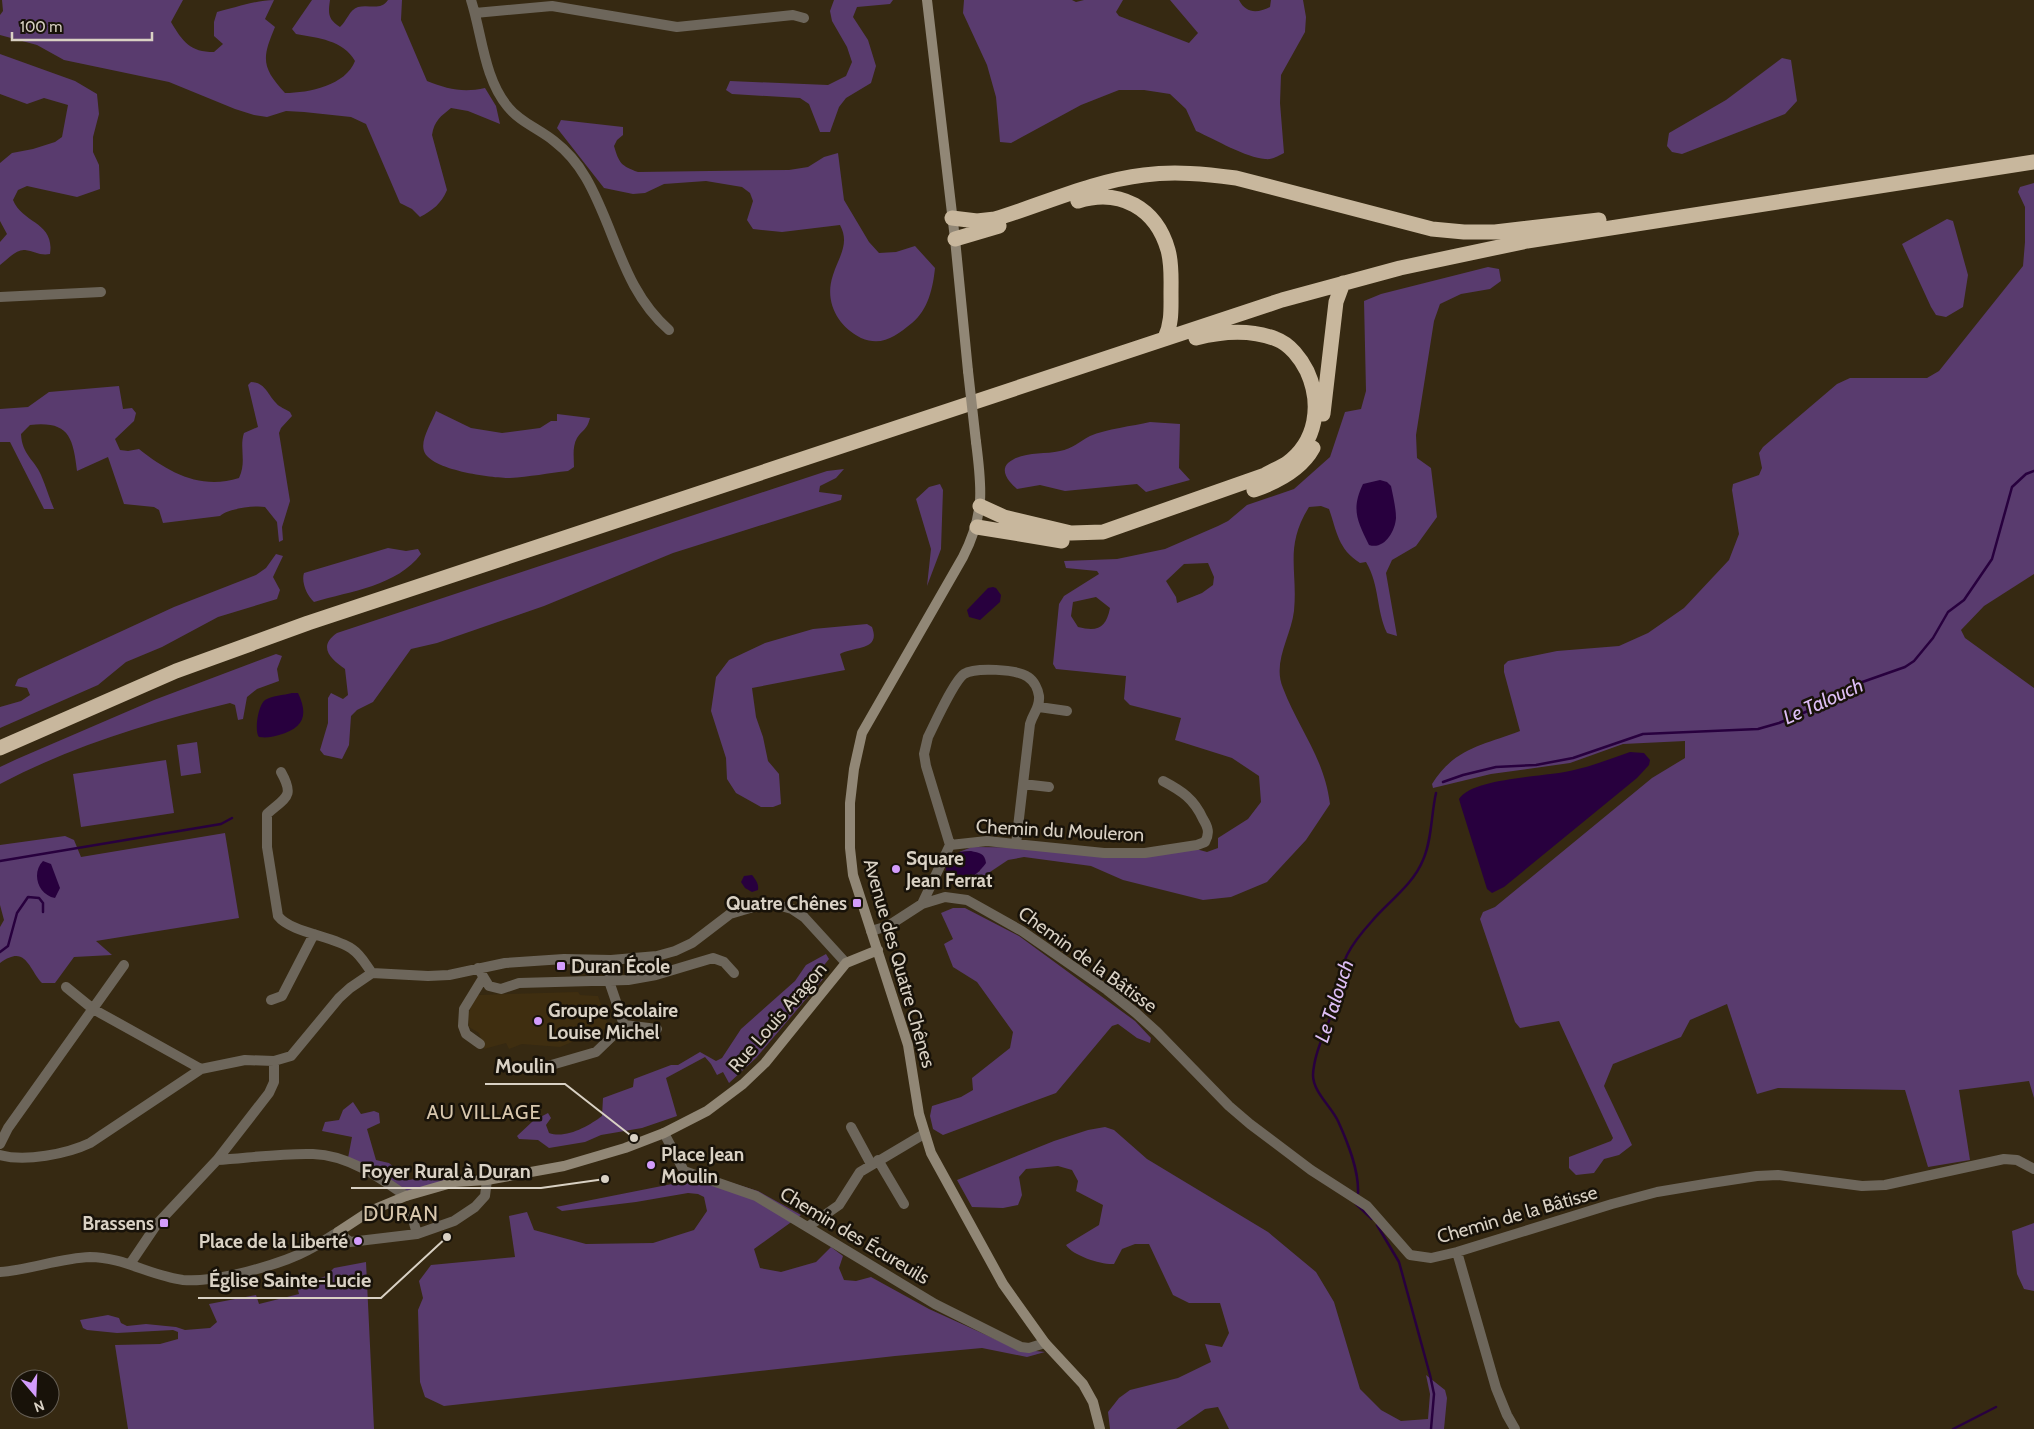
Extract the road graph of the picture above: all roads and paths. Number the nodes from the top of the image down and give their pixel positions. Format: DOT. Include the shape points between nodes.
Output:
graph roads {
  1 [pos="471,0"];
  2 [pos="927,0"];
  3 [pos="475,13"];
  4 [pos="804,18"];
  5 [pos="2034,162"];
  6 [pos="1677,217"];
  7 [pos="952,218"];
  8 [pos="955,239"];
  9 [pos="1343,283"];
  10 [pos="101,292"];
  11 [pos="0,297"];
  12 [pos="669,330"];
  13 [pos="1158,340"];
  14 [pos="980,506"];
  15 [pos="977,527"];
  16 [pos="1039,707"];
  17 [pos="1067,711"];
  18 [pos="0,748"];
  19 [pos="281,772"];
  20 [pos="1163,781"];
  21 [pos="1023,784"];
  22 [pos="1049,787"];
  23 [pos="1016,844"];
  24 [pos="950,845"];
  25 [pos="922,904"];
  26 [pos="871,931"];
  27 [pos="314,934"];
  28 [pos="878,950"];
  29 [pos="611,960"];
  30 [pos="846,963"];
  31 [pos="124,965"];
  32 [pos="372,973"];
  33 [pos="481,973"];
  34 [pos="734,973"];
  35 [pos="610,981"];
  36 [pos="66,987"];
  37 [pos="271,1000"];
  38 [pos="93,1009"];
  39 [pos="624,1026"];
  40 [pos="657,1029"];
  41 [pos="480,1044"];
  42 [pos="274,1062"];
  43 [pos="541,1068"];
  44 [pos="202,1069"];
  45 [pos="851,1127"];
  46 [pos="664,1133"];
  47 [pos="924,1134"];
  48 [pos="0,1144"];
  49 [pos="0,1155"];
  50 [pos="217,1160"];
  51 [pos="874,1162"];
  52 [pos="2034,1169"];
  53 [pos="487,1180"];
  54 [pos="406,1196"];
  55 [pos="904,1204"];
  56 [pos="412,1216"];
  57 [pos="809,1226"];
  58 [pos="338,1232"];
  59 [pos="417,1234"];
  60 [pos="1457,1252"];
  61 [pos="130,1264"];
  62 [pos="0,1272"];
  63 [pos="1045,1343"];
  64 [pos="1100,1429"];
  65 [pos="1515,1429"];
  1 -- 3 [label="street"];
  2 -- 7 [label="street, Avenue des Quatre Chênes"];
  3 -- 4 [label="street" via="552,6 677,27 793,15"];
  3 -- 12 [label="street" via="488,67 500,96 508,107 554,141 576,164 593,192 634,288 646,307"];
  5 -- 6 [label="highway"];
  6 -- 7 [label="highway" via="1655,213 1495,232 1464,232 1404,223 1236,178 1172,173 1111,182 994,219"];
  6 -- 9 [label="highway" via="1527,241"];
  7 -- 8 [label="street, Avenue des Quatre Chênes"];
  8 -- 13 [label="highway" via="1083,199 1100,196 1128,201 1148,215 1168,249 1171,322"];
  8 -- 14 [label="street, Avenue des Quatre Chênes, bridge"];
  9 -- 13 [label="highway"];
  9 -- 15 [label="highway" via="1336,302 1320,430 1312,450 1298,466 1276,482 1115,538 1067,542"];
  10 -- 11 [label="street"];
  13 -- 14 [label="highway" via="1169,345 1215,333 1249,332 1277,339 1301,358 1314,385 1315,424 1304,446 1286,463 1265,475 1104,532 1071,533 1004,517"];
  13 -- 18 [label="highway" via="308,623 176,671"];
  14 -- 15 [label="street, Avenue des Quatre Chênes"];
  15 -- 26 [label="street, Avenue des Quatre Chênes" via="963,557 870,716 857,752 850,803 850,848 854,875"];
  16 -- 17 [label="street"];
  16 -- 21 [label="street" via="1030,724"];
  16 -- 24 [label="street" via="1036,688 1026,675 981,668 960,678 928,737 924,754"];
  19 -- 27 [label="street" via="289,786 288,792 267,814 267,847 277,912 280,919 288,924"];
  20 -- 23 [label="street, Chemin du Mouleron" via="1180,790 1197,806 1209,835 1205,842 1145,853 1104,853"];
  21 -- 22 [label="street"];
  21 -- 23 [label="street"];
  23 -- 24 [label="street, Chemin du Mouleron" via="987,840"];
  24 -- 25 [label="street"];
  25 -- 26 [label="street" via="888,926"];
  25 -- 60 [label="street, Chemin de la Bâtisse" via="945,897 967,900 1022,931 1107,990 1157,1032 1250,1124 1311,1170 1367,1206 1410,1255 1431,1258"];
  26 -- 28 [label="street, Avenue des Quatre Chênes"];
  27 -- 32 [label="street" via="354,950"];
  27 -- 37 [label="street" via="282,996"];
  28 -- 30 [label="street, Rue Louis Aragon"];
  28 -- 47 [label="street, Avenue des Quatre Chênes" via="908,1045"];
  29 -- 30 [label="street" via="676,951 730,914 763,904 792,909 804,917"];
  29 -- 33 [label="street" via="505,963"];
  29 -- 35 [label="street"];
  30 -- 46 [label="street, Rue Louis Aragon" via="765,1063 743,1084 706,1110"];
  31 -- 38 [label="street"];
  32 -- 33 [label="street" via="428,976"];
  32 -- 42 [label="street" via="339,998 291,1056"];
  33 -- 35 [label="street" via="490,986 501,989 519,982"];
  33 -- 41 [label="street" via="463,1014 466,1034"];
  34 -- 35 [label="street" via="724,962 714,958 656,975"];
  35 -- 39 [label="street"];
  36 -- 38 [label="street"];
  38 -- 44 [label="street"];
  38 -- 48 [label="street"];
  39 -- 40 [label="street"];
  39 -- 43 [label="street" via="596,1052"];
  42 -- 44 [label="street" via="246,1060"];
  42 -- 50 [label="street" via="274,1082 270,1093"];
  44 -- 49 [label="street" via="78,1149 20,1159"];
  45 -- 51 [label="street"];
  46 -- 53 [label="street, Rue Louis Aragon" via="584,1161"];
  46 -- 57 [label="street, Chemin des Écureuils" via="684,1171 756,1196"];
  47 -- 51 [label="street"];
  47 -- 63 [label="street, Avenue des Quatre Chênes" via="937,1166 1003,1284"];
  50 -- 54 [label="street" via="314,1154 333,1157 374,1174"];
  50 -- 61 [label="street" via="157,1224"];
  51 -- 55 [label="street"];
  51 -- 57 [label="street" via="854,1180 839,1205"];
  52 -- 60 [label="street, Chemin de la Bâtisse" via="2018,1160 2004,1159 1899,1182 1862,1186 1786,1176 1758,1176 1656,1192"];
  53 -- 54 [label="street, Rue Louis Aragon" via="455,1182"];
  53 -- 59 [label="street" via="486,1192 475,1206 454,1221"];
  54 -- 58 [label="street, Rue Louis Aragon" via="370,1211"];
  56 -- 59 [label="street"];
  57 -- 63 [label="street, Chemin des Écureuils" via="935,1304 1004,1339 1029,1348"];
  58 -- 59 [label="street" via="350,1242"];
  58 -- 61 [label="street" via="307,1251 215,1278 182,1280"];
  60 -- 65 [label="street" via="1496,1388"];
  61 -- 62 [label="street" via="89,1257"];
  63 -- 64 [label="street, Avenue des Quatre Chênes" via="1083,1384 1093,1402"];
}
